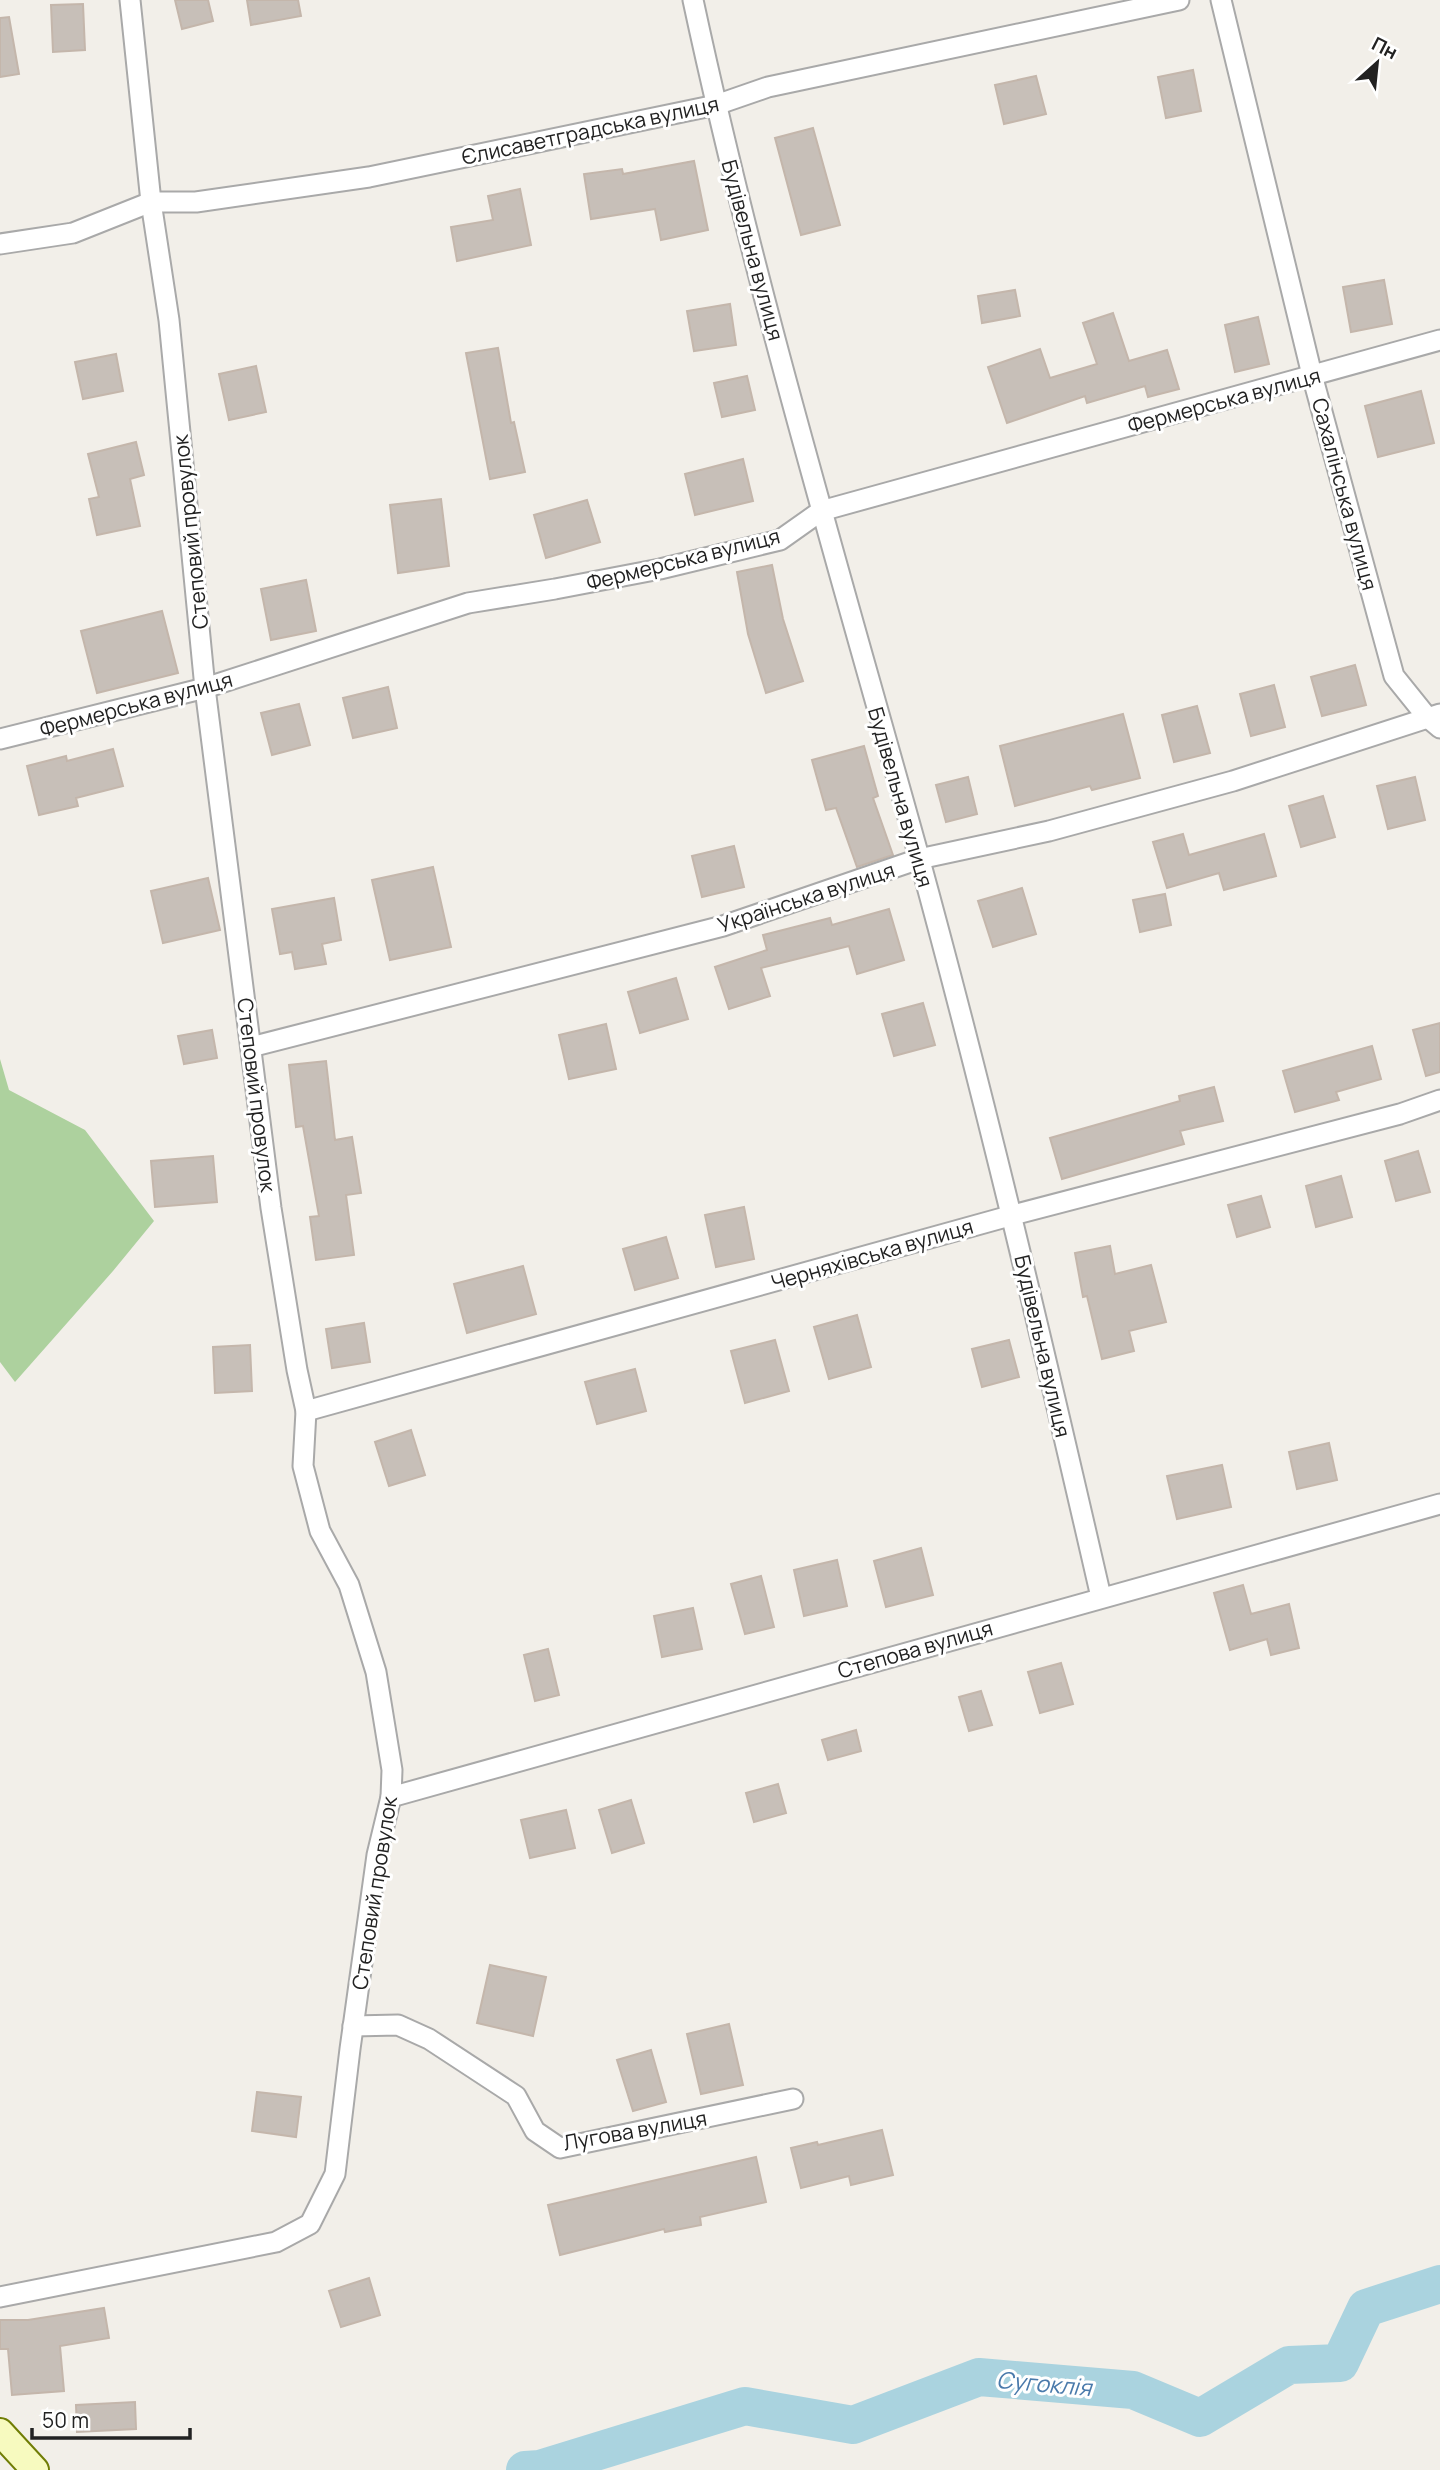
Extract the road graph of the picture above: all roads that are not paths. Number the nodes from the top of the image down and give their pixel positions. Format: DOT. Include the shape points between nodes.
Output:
graph roads {
  1 [pos="130,0"];
  2 [pos="693,0"];
  3 [pos="1179,0"];
  4 [pos="1221,0"];
  5 [pos="716,105"];
  6 [pos="151,202"];
  7 [pos="0,244"];
  8 [pos="1440,340"];
  9 [pos="1312,375"];
  10 [pos="821,511"];
  11 [pos="205,688"];
  12 [pos="1436,719"];
  13 [pos="0,739"];
  14 [pos="919,859"];
  15 [pos="251,1047"];
  16 [pos="1440,1100"];
  17 [pos="1013,1215"];
  18 [pos="306,1411"];
  19 [pos="1440,1504"];
  20 [pos="1101,1597"];
  21 [pos="391,1797"];
  22 [pos="354,2026"];
  23 [pos="793,2099"];
  24 [pos="0,2297"];
  25 [pos="0,2432"];
  26 [pos="36,2470"];
  1 -- 6 [label="street, Степовий провулок"];
  2 -- 5 [label="street, Будівельна вулиця"];
  3 -- 5 [label="street, Єлисаветградська вулиця" via="768,87"];
  4 -- 9 [label="street, Сахалінська вулиця"];
  5 -- 6 [label="street, Єлисаветградська вулиця" via="369,177 196,202"];
  5 -- 10 [label="street, Будівельна вулиця"];
  6 -- 7 [label="street, Єлисаветградська вулиця" via="73,233"];
  6 -- 11 [label="street, Степовий провулок" via="169,320"];
  8 -- 9 [label="street, Фермерська вулиця"];
  9 -- 10 [label="street, Фермерська вулиця"];
  9 -- 12 [label="street, Сахалінська вулиця" via="1394,676"];
  10 -- 11 [label="street, Фермерська вулиця" via="780,540 660,569 468,603"];
  10 -- 14 [label="street, Будівельна вулиця"];
  11 -- 13 [label="street, Фермерська вулиця"];
  11 -- 15 [label="street, Степовий провулок"];
  12 -- 14 [label="street, Українська вулиця" via="1049,831"];
  14 -- 15 [label="street, Українська вулиця" via="723,926"];
  14 -- 17 [label="street, Будівельна вулиця"];
  15 -- 18 [label="street, Степовий провулок" via="271,1208"];
  16 -- 17 [label="street, Черняхівська вулиця"];
  17 -- 18 [label="street, Черняхівська вулиця"];
  17 -- 20 [label="street, Будівельна вулиця"];
  18 -- 21 [label="street, Степовий провулок" via="303,1466 320,1531 349,1585 376,1672 392,1770"];
  19 -- 20 [label="street, Степова вулиця"];
  20 -- 21 [label="street, Степова вулиця"];
  21 -- 22 [label="street, Степовий провулок" via="377,1855"];
  22 -- 23 [label="street, Лугова вулиця" via="398,2025 429,2039 516,2096 535,2131 560,2148"];
  22 -- 24 [label="street, Степовий провулок" via="335,2174 310,2224 276,2242"];
  25 -- 26 [label="street"];
}
